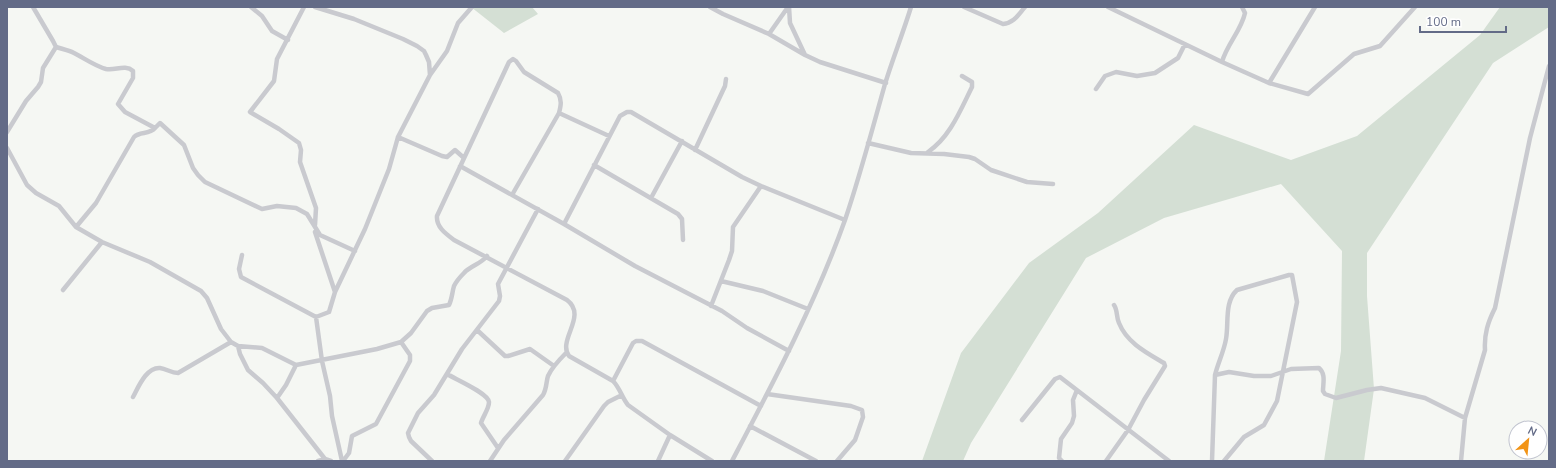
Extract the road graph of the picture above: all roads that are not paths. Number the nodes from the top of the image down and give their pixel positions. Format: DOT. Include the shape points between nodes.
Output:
graph roads {
  1 [pos="33,7"];
  2 [pos="251,7"];
  3 [pos="304,7"];
  4 [pos="315,7"];
  5 [pos="472,7"];
  6 [pos="710,7"];
  7 [pos="788,7"];
  8 [pos="911,7"];
  9 [pos="964,7"];
  10 [pos="1025,7"];
  11 [pos="1108,7"];
  12 [pos="1242,7"];
  13 [pos="1315,7"];
  14 [pos="1415,7"];
  15 [pos="769,34"];
  16 [pos="288,40"];
  17 [pos="1184,44"];
  18 [pos="56,47"];
  19 [pos="804,55"];
  20 [pos="1222,62"];
  21 [pos="1549,66"];
  22 [pos="430,75"];
  23 [pos="962,76"];
  24 [pos="726,80"];
  25 [pos="886,83"];
  26 [pos="1269,83"];
  27 [pos="1096,89"];
  28 [pos="559,113"];
  29 [pos="155,128"];
  30 [pos="7,132"];
  31 [pos="609,136"];
  32 [pos="398,137"];
  33 [pos="682,141"];
  34 [pos="868,143"];
  35 [pos="7,148"];
  36 [pos="695,150"];
  37 [pos="928,152"];
  38 [pos="464,158"];
  39 [pos="594,165"];
  40 [pos="460,166"];
  41 [pos="1053,184"];
  42 [pos="761,186"];
  43 [pos="512,195"];
  44 [pos="651,198"];
  45 [pos="538,209"];
  46 [pos="311,218"];
  47 [pos="845,220"];
  48 [pos="564,224"];
  49 [pos="315,225"];
  50 [pos="76,227"];
  51 [pos="683,240"];
  52 [pos="102,242"];
  53 [pos="355,251"];
  54 [pos="242,255"];
  55 [pos="487,256"];
  56 [pos="507,267"];
  57 [pos="721,282"];
  58 [pos="63,290"];
  59 [pos="335,292"];
  60 [pos="1114,305"];
  61 [pos="711,306"];
  62 [pos="808,309"];
  63 [pos="316,317"];
  64 [pos="477,330"];
  65 [pos="231,342"];
  66 [pos="401,342"];
  67 [pos="238,346"];
  68 [pos="789,351"];
  69 [pos="566,353"];
  70 [pos="322,361"];
  71 [pos="296,365"];
  72 [pos="554,366"];
  73 [pos="1283,372"];
  74 [pos="447,374"];
  75 [pos="1215,375"];
  76 [pos="612,381"];
  77 [pos="1077,390"];
  78 [pos="622,394"];
  79 [pos="767,394"];
  80 [pos="133,397"];
  81 [pos="277,398"];
  82 [pos="761,406"];
  83 [pos="1465,418"];
  84 [pos="1022,420"];
  85 [pos="750,426"];
  86 [pos="1128,430"];
  87 [pos="670,435"];
  88 [pos="498,448"];
  89 [pos="325,459"];
  90 [pos="318,461"];
  91 [pos="331,461"];
  92 [pos="342,461"];
  93 [pos="432,461"];
  94 [pos="490,461"];
  95 [pos="565,461"];
  96 [pos="658,461"];
  97 [pos="712,461"];
  98 [pos="732,461"];
  99 [pos="816,461"];
  100 [pos="837,461"];
  101 [pos="1062,461"];
  102 [pos="1106,461"];
  103 [pos="1169,461"];
  104 [pos="1212,461"];
  105 [pos="1224,461"];
  106 [pos="1460,461"];
  1 -- 18 [label="street"];
  2 -- 16 [label="street" via="262,16 272,31"];
  3 -- 16 [label="street"];
  4 -- 22 [label="street" via="354,18 417,46 426,55"];
  5 -- 22 [label="street" via="458,23 447,51"];
  6 -- 15 [label="street"];
  7 -- 15 [label="street"];
  7 -- 19 [label="street" via="790,23"];
  8 -- 25 [label="street"];
  9 -- 10 [label="street" via="1003,24 1009,24"];
  11 -- 17 [label="street"];
  12 -- 20 [label="street" via="1244,18 1226,49"];
  13 -- 26 [label="street"];
  14 -- 26 [label="street" via="1380,46 1354,54 1308,94"];
  15 -- 19 [label="street"];
  16 -- 49 [label="street" via="277,59 274,81 250,112 299,143 300,162 316,208"];
  17 -- 20 [label="street"];
  17 -- 27 [label="street" via="1178,58 1155,73 1137,76 1116,72 1105,76"];
  18 -- 29 [label="street" via="103,68 131,69 132,78 118,104 125,112"];
  18 -- 30 [label="street" via="43,68 41,82"];
  19 -- 25 [label="street"];
  20 -- 26 [label="street"];
  21 -- 83 [label="street" via="1530,138 1495,308 1487,325 1485,350"];
  22 -- 32 [label="street"];
  23 -- 37 [label="street" via="972,82 972,87 947,135"];
  24 -- 36 [label="street"];
  25 -- 34 [label="street"];
  28 -- 31 [label="street"];
  28 -- 38 [label="street" via="562,101 558,93 524,72 516,61 511,60"];
  28 -- 43 [label="street"];
  29 -- 46 [label="street" via="160,123 181,141 193,168 205,182 262,209 277,206 296,208"];
  29 -- 50 [label="street" via="134,138 96,203"];
  31 -- 33 [label="street" via="620,116 631,112"];
  31 -- 39 [label="street"];
  32 -- 38 [label="street" via="442,156 447,157 455,150"];
  32 -- 53 [label="street" via="389,169"];
  33 -- 36 [label="street"];
  33 -- 44 [label="street"];
  34 -- 37 [label="street" via="911,153"];
  34 -- 47 [label="street"];
  35 -- 50 [label="street" via="27,185 59,206"];
  36 -- 42 [label="street"];
  37 -- 41 [label="street" via="975,158 991,170 1028,182"];
  38 -- 40 [label="street"];
  39 -- 44 [label="street"];
  39 -- 48 [label="street"];
  40 -- 43 [label="street"];
  40 -- 55 [label="street" via="437,220 447,234"];
  42 -- 47 [label="street"];
  42 -- 57 [label="street" via="733,227 732,251"];
  43 -- 45 [label="street"];
  44 -- 51 [label="street" via="680,216 683,223"];
  45 -- 48 [label="street"];
  45 -- 56 [label="street"];
  46 -- 49 [label="street"];
  46 -- 59 [label="street"];
  47 -- 62 [label="street"];
  48 -- 61 [label="street" via="635,266"];
  49 -- 53 [label="street" via="320,235"];
  50 -- 52 [label="street"];
  52 -- 58 [label="street"];
  52 -- 65 [label="street" via="150,262 201,291 207,298 221,329"];
  53 -- 59 [label="street"];
  54 -- 63 [label="street" via="239,269 241,278"];
  55 -- 56 [label="street"];
  55 -- 66 [label="street" via="462,276 456,284 449,305 427,311"];
  56 -- 64 [label="street" via="498,284 499,301"];
  56 -- 69 [label="street" via="573,304 575,317"];
  57 -- 61 [label="street"];
  57 -- 62 [label="street" via="764,291"];
  59 -- 63 [label="street" via="329,312"];
  60 -- 86 [label="street" via="1117,309 1118,322 1125,334 1135,345 1165,366"];
  61 -- 68 [label="street"];
  62 -- 68 [label="street"];
  63 -- 70 [label="street"];
  64 -- 72 [label="street" via="505,356 530,349"];
  64 -- 74 [label="street"];
  65 -- 67 [label="street"];
  65 -- 80 [label="street" via="178,373 162,368 153,370 143,379"];
  66 -- 70 [label="street"];
  66 -- 92 [label="street" via="410,355 410,361 376,424 352,436 349,452"];
  67 -- 71 [label="street" via="262,348"];
  67 -- 81 [label="street" via="248,370"];
  68 -- 79 [label="street"];
  69 -- 72 [label="street"];
  69 -- 76 [label="street"];
  70 -- 71 [label="street"];
  70 -- 92 [label="street"];
  71 -- 81 [label="street"];
  72 -- 88 [label="street" via="548,376 543,395"];
  73 -- 75 [label="street" via="1271,376 1229,372"];
  73 -- 75 [label="street" via="1297,302 1293,277 1289,275 1233,293 1229,303 1226,340"];
  73 -- 83 [label="street" via="1290,369 1319,368 1324,377 1322,391 1336,398 1382,388 1425,398"];
  73 -- 105 [label="street" via="1277,401 1264,425 1244,437"];
  74 -- 88 [label="street" via="488,398 481,423"];
  74 -- 93 [label="street" via="434,395 418,413 408,433 411,441"];
  75 -- 104 [label="street"];
  76 -- 78 [label="street"];
  76 -- 82 [label="street" via="633,343 642,341"];
  77 -- 84 [label="street" via="1058,377"];
  77 -- 86 [label="street"];
  77 -- 101 [label="street" via="1073,400 1072,423 1060,439 1059,458"];
  78 -- 87 [label="street" via="628,405"];
  78 -- 95 [label="street" via="604,406"];
  79 -- 82 [label="street"];
  79 -- 100 [label="street" via="851,406 862,410 863,417 855,440"];
  81 -- 89 [label="street"];
  82 -- 85 [label="street"];
  83 -- 106 [label="street"];
  85 -- 98 [label="street"];
  85 -- 99 [label="street"];
  86 -- 102 [label="street"];
  86 -- 103 [label="street"];
  87 -- 96 [label="street"];
  87 -- 97 [label="street"];
  88 -- 94 [label="street"];
  89 -- 90 [label="street"];
  89 -- 91 [label="street"];
}
